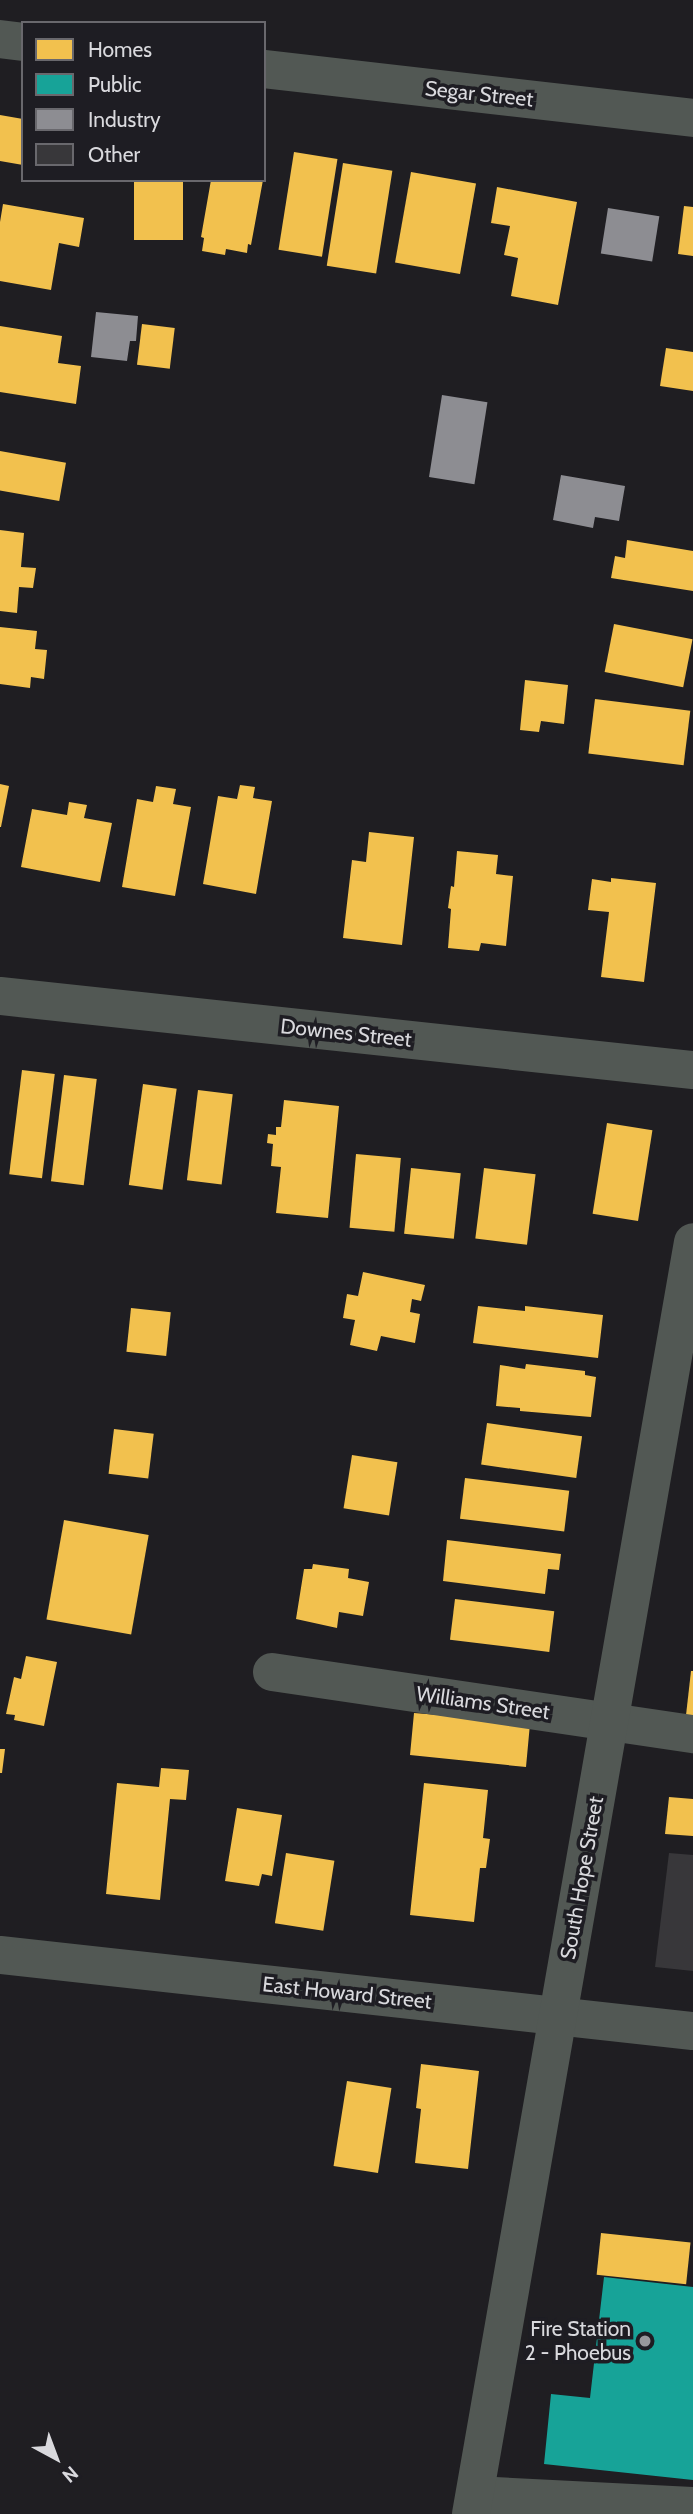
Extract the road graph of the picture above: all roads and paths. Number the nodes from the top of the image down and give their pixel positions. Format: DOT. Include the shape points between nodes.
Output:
graph roads {
  1 [pos="0,39"];
  2 [pos="21,42"];
  3 [pos="266,69"];
  4 [pos="693,118"];
  5 [pos="0,996"];
  6 [pos="693,1070"];
  7 [pos="693,1242"];
  8 [pos="272,1672"];
  9 [pos="609,1722"];
  10 [pos="693,1734"];
  11 [pos="0,1955"];
  12 [pos="559,2017"];
  13 [pos="693,2031"];
  14 [pos="473,2504"];
  15 [pos="693,2506"];
  1 -- 2 [label="street"];
  3 -- 4 [label="street, Segar Street"];
  5 -- 6 [label="street, Downes Street"];
  7 -- 9 [label="street, South Hope Street"];
  8 -- 9 [label="street, Williams Street"];
  9 -- 10 [label="street, Williams Street"];
  9 -- 12 [label="street, South Hope Street"];
  11 -- 12 [label="street, East Howard Street"];
  12 -- 13 [label="street, East Howard Street"];
  12 -- 14 [label="street, South Hope Street"];
  14 -- 15 [label="street"];
}
